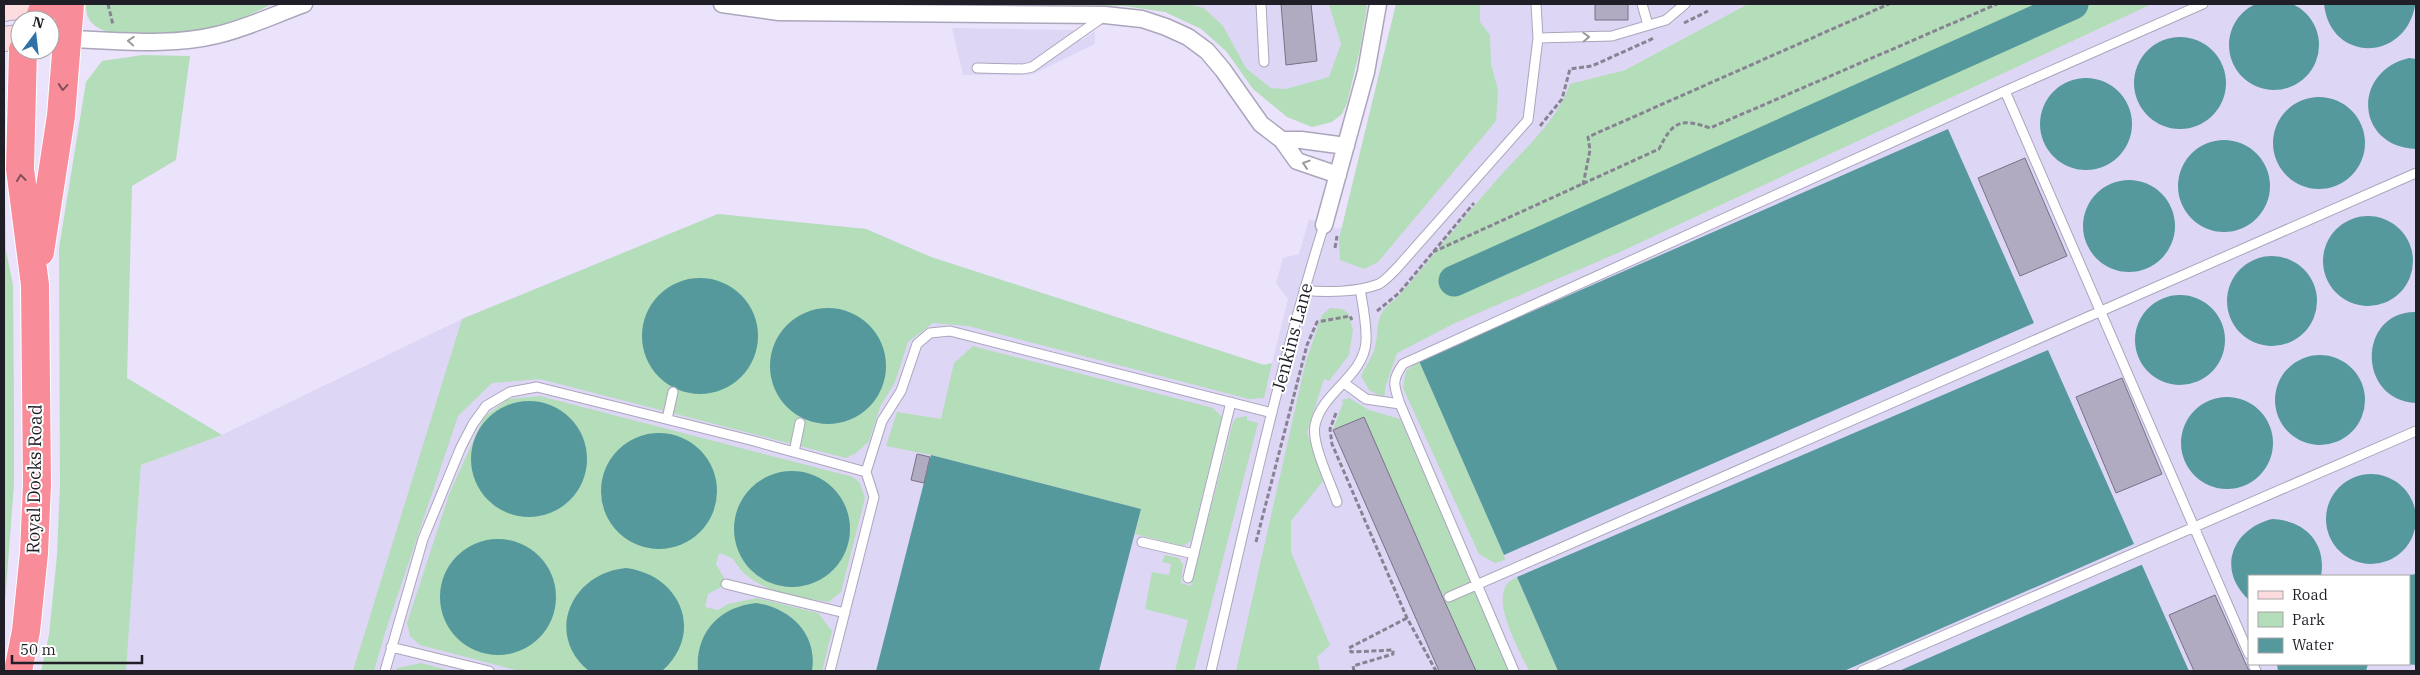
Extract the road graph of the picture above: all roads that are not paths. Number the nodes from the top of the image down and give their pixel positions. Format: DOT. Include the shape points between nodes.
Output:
graph roads {
  1 [pos="70,4"];
  2 [pos="304,4"];
  3 [pos="722,4"];
  4 [pos="1261,4"];
  5 [pos="1378,4"];
  6 [pos="1536,4"];
  7 [pos="1642,4"];
  8 [pos="1685,4"];
  9 [pos="2203,4"];
  10 [pos="56,10"];
  11 [pos="1105,15"];
  12 [pos="60,24"];
  13 [pos="1648,25"];
  14 [pos="1538,38"];
  15 [pos="23,60"];
  16 [pos="48,60"];
  17 [pos="1264,62"];
  18 [pos="977,68"];
  19 [pos="4,85"];
  20 [pos="2005,91"];
  21 [pos="1282,140"];
  22 [pos="21,141"];
  23 [pos="1346,146"];
  24 [pos="2416,173"];
  25 [pos="1338,175"];
  26 [pos="1324,225"];
  27 [pos="35,286"];
  28 [pos="1360,289"];
  29 [pos="1304,290"];
  30 [pos="2100,312"];
  31 [pos="1344,383"];
  32 [pos="674,392"];
  33 [pos="1231,402"];
  34 [pos="1400,404"];
  35 [pos="1272,413"];
  36 [pos="667,419"];
  37 [pos="800,423"];
  38 [pos="2416,430"];
  39 [pos="794,452"];
  40 [pos="866,472"];
  41 [pos="1337,502"];
  42 [pos="2194,527"];
  43 [pos="1142,542"];
  44 [pos="1194,554"];
  45 [pos="1188,578"];
  46 [pos="726,584"];
  47 [pos="1476,585"];
  48 [pos="1449,597"];
  49 [pos="845,613"];
  50 [pos="391,647"];
  51 [pos="2248,652"];
  52 [pos="18,671"];
  53 [pos="384,671"];
  54 [pos="489,671"];
  55 [pos="830,671"];
  56 [pos="1211,671"];
  57 [pos="1514,671"];
  58 [pos="1862,671"];
  1 -- 10 [label="highway, Royal Docks Road"];
  2 -- 12 [label="street, one-way" via="218,35 158,43 113,40"];
  3 -- 11 [label="street" via="779,12"];
  4 -- 17 [label="lane"];
  5 -- 23 [label="street, Jenkins Lane" via="1366,72"];
  6 -- 14 [label="lane"];
  7 -- 13 [label="lane"];
  8 -- 13 [label="lane" via="1666,20"];
  9 -- 20 [label="lane"];
  11 -- 18 [label="lane" via="1032,67"];
  11 -- 21 [label="street" via="1142,19 1188,38 1207,51 1261,124"];
  14 -- 13 [label="lane, one-way" via="1612,36"];
  14 -- 28 [label="lane" via="1528,120 1397,268 1378,284"];
  15 -- 22 [label="highway, Royal Docks Road"];
  16 -- 27 [label="highway, Royal Docks Road, one-way" via="61,116"];
  19 -- 22 [label="highway"];
  20 -- 30 [label="lane"];
  20 -- 34 [label="lane" via="1403,364 1394,376"];
  21 -- 23 [label="street"];
  25 -- 21 [label="street, one-way" via="1297,161"];
  27 -- 22 [label="highway, Royal Docks Road, one-way" via="20,170"];
  23 -- 25 [label="street, Jenkins Lane"];
  24 -- 30 [label="lane"];
  25 -- 26 [label="street, Jenkins Lane"];
  26 -- 29 [label="lane, Jenkins Lane"];
  27 -- 52 [label="highway, Royal Docks Road" via="34,553 26,631"];
  28 -- 29 [label="lane" via="1324,293"];
  28 -- 31 [label="lane" via="1366,344 1356,367"];
  29 -- 35 [label="lane, Jenkins Lane"];
  30 -- 42 [label="lane"];
  30 -- 47 [label="lane"];
  31 -- 34 [label="lane" via="1366,400"];
  31 -- 41 [label="lane" via="1329,396 1314,427 1316,444"];
  32 -- 36 [label="lane"];
  33 -- 35 [label="lane"];
  33 -- 40 [label="lane" via="950,331 930,333 918,344 901,391 882,421"];
  33 -- 44 [label="lane"];
  34 -- 47 [label="lane"];
  35 -- 56 [label="lane, Jenkins Lane"];
  36 -- 39 [label="lane"];
  36 -- 50 [label="lane" via="536,387 510,392 486,406 461,448 423,539"];
  37 -- 39 [label="lane"];
  38 -- 42 [label="lane"];
  39 -- 40 [label="lane"];
  40 -- 49 [label="lane" via="874,497"];
  42 -- 51 [label="lane"];
  42 -- 58 [label="lane"];
  43 -- 44 [label="lane"];
  44 -- 45 [label="lane"];
  46 -- 49 [label="lane"];
  47 -- 48 [label="lane"];
  47 -- 57 [label="lane"];
  49 -- 55 [label="lane"];
  50 -- 53 [label="lane"];
  50 -- 54 [label="lane"];
}
